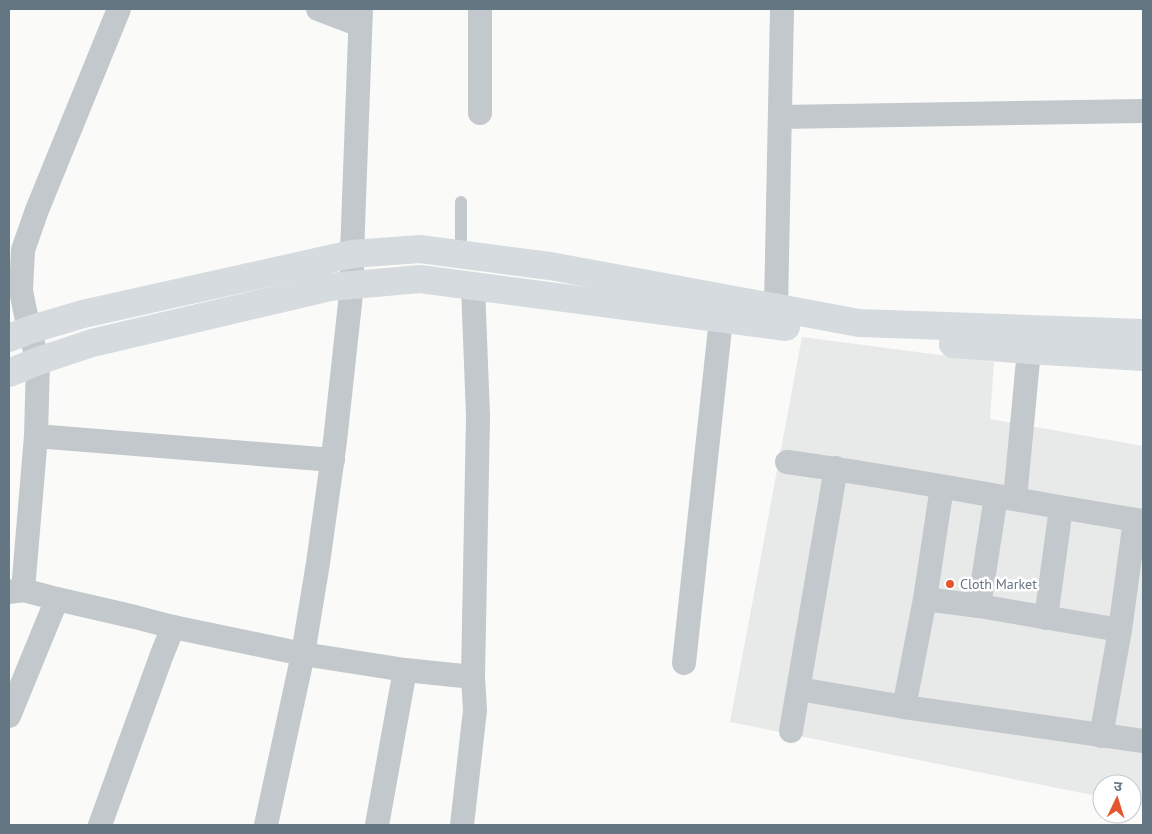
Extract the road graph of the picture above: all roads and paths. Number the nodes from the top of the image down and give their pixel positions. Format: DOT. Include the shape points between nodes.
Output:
graph roads {
  1 [pos="119,9"];
  2 [pos="318,9"];
  3 [pos="480,9"];
  4 [pos="782,9"];
  5 [pos="361,17"];
  6 [pos="1143,111"];
  7 [pos="480,113"];
  8 [pos="780,116"];
  9 [pos="461,202"];
  10 [pos="352,254"];
  11 [pos="461,255"];
  12 [pos="352,285"];
  13 [pos="473,286"];
  14 [pos="776,308"];
  15 [pos="721,319"];
  16 [pos="19,334"];
  17 [pos="1143,334"];
  18 [pos="1029,350"];
  19 [pos="1143,357"];
  20 [pos="38,361"];
  21 [pos="9,373"];
  22 [pos="36,436"];
  23 [pos="333,460"];
  24 [pos="786,462"];
  25 [pos="836,468"];
  26 [pos="942,487"];
  27 [pos="1006,497"];
  28 [pos="1061,508"];
  29 [pos="1139,520"];
  30 [pos="16,591"];
  31 [pos="925,598"];
  32 [pos="57,599"];
  33 [pos="979,606"];
  34 [pos="1046,618"];
  35 [pos="173,627"];
  36 [pos="1120,630"];
  37 [pos="303,654"];
  38 [pos="684,663"];
  39 [pos="405,670"];
  40 [pos="473,677"];
  41 [pos="799,689"];
  42 [pos="904,707"];
  43 [pos="9,716"];
  44 [pos="791,731"];
  45 [pos="1101,736"];
  46 [pos="1143,741"];
  47 [pos="100,825"];
  48 [pos="266,825"];
  49 [pos="377,825"];
  50 [pos="462,825"];
  1 -- 16 [label="street" via="23,250"];
  2 -- 5 [label="street"];
  3 -- 7 [label="street"];
  4 -- 8 [label="street"];
  5 -- 10 [label="street"];
  6 -- 8 [label="street"];
  8 -- 14 [label="street"];
  9 -- 11 [label="lane"];
  10 -- 11 [label="main road" via="420,249"];
  10 -- 12 [label="street"];
  10 -- 16 [label="main road" via="83,314"];
  11 -- 14 [label="main road" via="550,266"];
  12 -- 13 [label="main road" via="420,279"];
  12 -- 20 [label="main road" via="330,287 92,343"];
  12 -- 23 [label="street"];
  13 -- 15 [label="main road"];
  13 -- 40 [label="street" via="478,416"];
  14 -- 17 [label="main road" via="859,323"];
  15 -- 18 [label="main road" via="858,337"];
  15 -- 38 [label="street"];
  16 -- 20 [label="street"];
  18 -- 19 [label="main road"];
  18 -- 27 [label="street"];
  20 -- 21 [label="main road"];
  20 -- 22 [label="street"];
  22 -- 23 [label="street"];
  22 -- 30 [label="street"];
  23 -- 37 [label="street"];
  24 -- 25 [label="street"];
  25 -- 26 [label="street"];
  25 -- 41 [label="street"];
  26 -- 27 [label="street"];
  26 -- 31 [label="street"];
  27 -- 28 [label="street"];
  27 -- 33 [label="street"];
  28 -- 29 [label="street"];
  28 -- 34 [label="street"];
  29 -- 36 [label="street"];
  30 -- 32 [label="street"];
  31 -- 33 [label="street"];
  31 -- 42 [label="street"];
  32 -- 35 [label="street"];
  32 -- 43 [label="street"];
  33 -- 34 [label="street"];
  34 -- 36 [label="street"];
  35 -- 37 [label="street"];
  35 -- 47 [label="street"];
  36 -- 45 [label="street"];
  37 -- 39 [label="street"];
  37 -- 48 [label="street"];
  39 -- 40 [label="street"];
  39 -- 49 [label="street"];
  40 -- 50 [label="street" via="475,710"];
  41 -- 42 [label="street"];
  41 -- 44 [label="street"];
  42 -- 45 [label="street"];
  45 -- 46 [label="street"];
}
